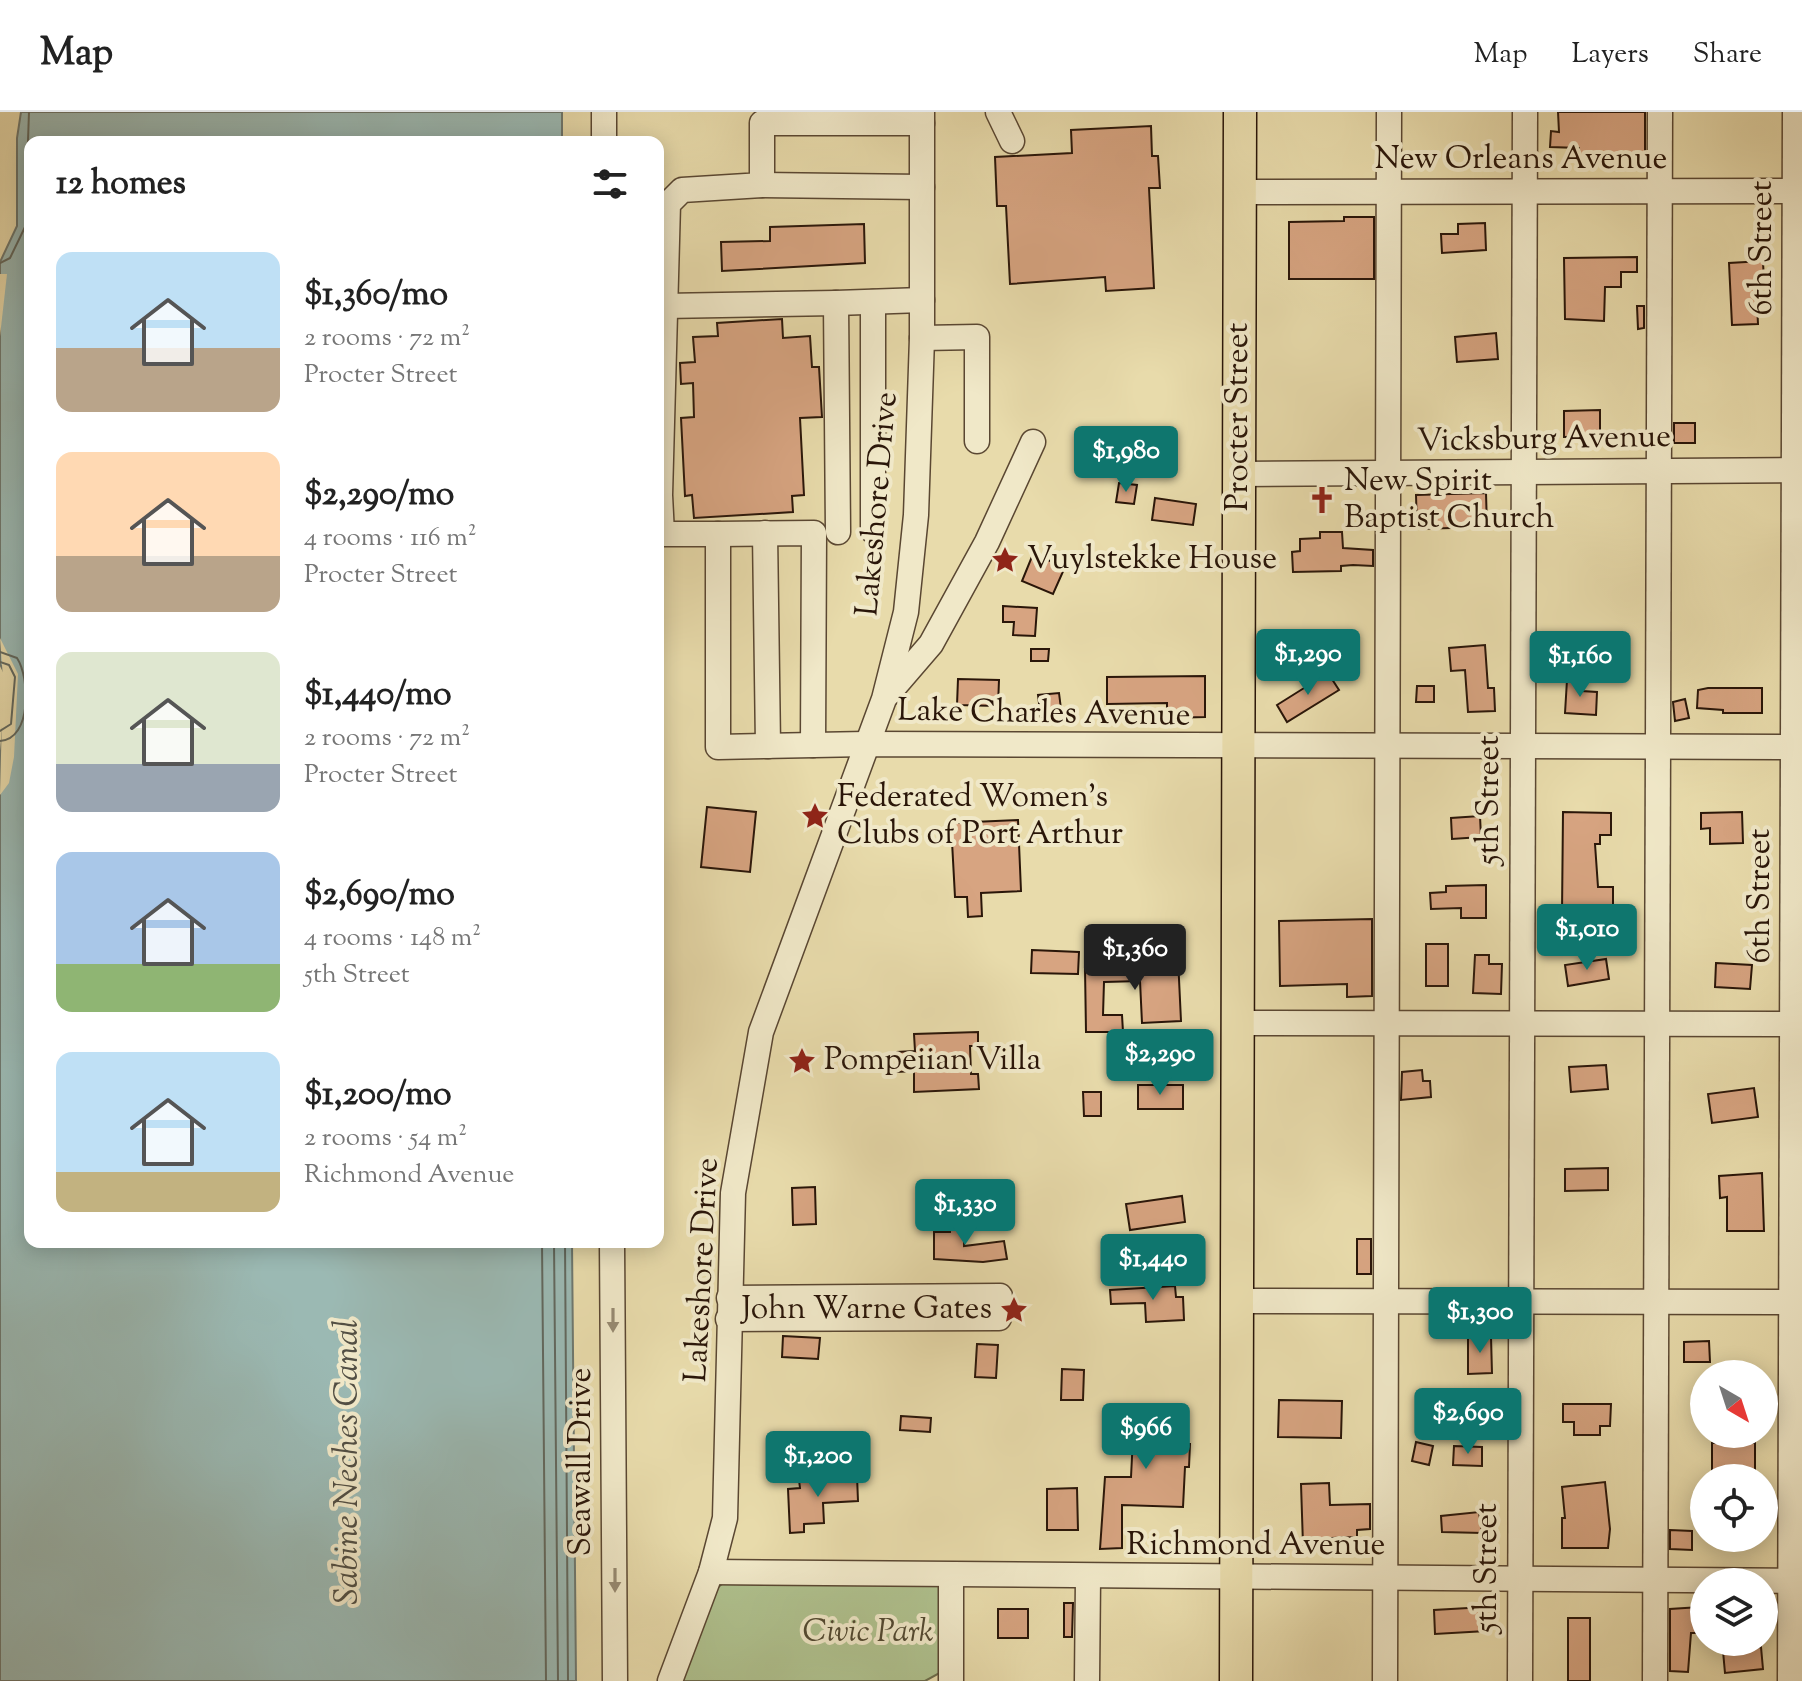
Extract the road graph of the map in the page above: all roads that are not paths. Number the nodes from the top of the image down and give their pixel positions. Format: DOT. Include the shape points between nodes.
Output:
graph roads {
  1 [pos="604,112"];
  2 [pos="998,112"];
  3 [pos="1240,112"];
  4 [pos="1389,112"];
  5 [pos="1525,112"];
  6 [pos="1660,112"];
  7 [pos="1795,112"];
  8 [pos="922,117"];
  9 [pos="604,136"];
  10 [pos="1012,141"];
  11 [pos="762,185"];
  12 [pos="922,187"];
  13 [pos="1798,191"];
  14 [pos="1240,192"];
  15 [pos="1389,192"];
  16 [pos="1525,193"];
  17 [pos="1659,193"];
  18 [pos="922,300"];
  19 [pos="873,302"];
  20 [pos="836,303"];
  21 [pos="664,306"];
  22 [pos="922,338"];
  23 [pos="977,441"];
  24 [pos="1033,442"];
  25 [pos="1657,470"];
  26 [pos="1798,470"];
  27 [pos="1523,472"];
  28 [pos="1239,474"];
  29 [pos="1389,474"];
  30 [pos="915,530"];
  31 [pos="873,531"];
  32 [pos="826,532"];
  33 [pos="765,533"];
  34 [pos="664,534"];
  35 [pos="718,534"];
  36 [pos="884,699"];
  37 [pos="866,744"];
  38 [pos="813,745"];
  39 [pos="768,746"];
  40 [pos="1387,747"];
  41 [pos="1522,747"];
  42 [pos="1657,747"];
  43 [pos="1798,747"];
  44 [pos="1239,748"];
  45 [pos="1238,1023"];
  46 [pos="1387,1024"];
  47 [pos="1797,1024"];
  48 [pos="1521,1025"];
  49 [pos="1656,1025"];
  50 [pos="612,1248"];
  51 [pos="1237,1301"];
  52 [pos="1386,1302"];
  53 [pos="1521,1302"];
  54 [pos="1656,1302"];
  55 [pos="1796,1302"];
  56 [pos="728,1309"];
  57 [pos="711,1572"];
  58 [pos="951,1576"];
  59 [pos="1520,1577"];
  60 [pos="1088,1578"];
  61 [pos="1236,1578"];
  62 [pos="1386,1578"];
  63 [pos="1655,1581"];
  64 [pos="1796,1581"];
  65 [pos="615,1681"];
  66 [pos="670,1681"];
  67 [pos="951,1681"];
  68 [pos="1087,1681"];
  69 [pos="1236,1681"];
  70 [pos="1385,1681"];
  71 [pos="1520,1681"];
  72 [pos="1655,1681"];
  73 [pos="1790,1681"];
  1 -- 9 [label="street"];
  2 -- 10 [label="street"];
  3 -- 14 [label="main road, Procter Street"];
  4 -- 15 [label="street"];
  5 -- 16 [label="street, 5th Street"];
  6 -- 17 [label="street"];
  7 -- 13 [label="street, 6th Street"];
  8 -- 11 [label="street" via="762,123"];
  8 -- 12 [label="street, Lakeshore Drive"];
  11 -- 12 [label="street"];
  11 -- 21 [label="street" via="682,190 668,204"];
  12 -- 18 [label="street, Lakeshore Drive"];
  13 -- 17 [label="street, New Orleans Avenue"];
  13 -- 26 [label="street, 6th Street"];
  14 -- 15 [label="street, New Orleans Avenue"];
  14 -- 28 [label="main road, Procter Street"];
  15 -- 16 [label="street, New Orleans Avenue"];
  15 -- 29 [label="street"];
  16 -- 17 [label="street, New Orleans Avenue"];
  16 -- 27 [label="street, 5th Street"];
  17 -- 25 [label="street"];
  18 -- 19 [label="street"];
  18 -- 22 [label="street, Lakeshore Drive"];
  19 -- 20 [label="street"];
  19 -- 31 [label="street"];
  20 -- 21 [label="street"];
  20 -- 32 [label="street"];
  22 -- 23 [label="street" via="977,337"];
  22 -- 30 [label="street, Lakeshore Drive"];
  24 -- 36 [label="street" via="987,542 931,644"];
  25 -- 26 [label="street, Vicksburg Avenue"];
  25 -- 27 [label="street, Vicksburg Avenue"];
  25 -- 42 [label="street"];
  26 -- 43 [label="street, 6th Street"];
  27 -- 29 [label="street, Vicksburg Avenue"];
  27 -- 41 [label="street, 5th Street"];
  28 -- 29 [label="street, Vicksburg Avenue"];
  28 -- 44 [label="main road, Procter Street"];
  29 -- 40 [label="street"];
  30 -- 31 [label="street"];
  30 -- 36 [label="street, Lakeshore Drive" via="906,612"];
  31 -- 32 [label="street"];
  32 -- 33 [label="street"];
  32 -- 38 [label="street"];
  33 -- 35 [label="street"];
  33 -- 39 [label="street"];
  34 -- 35 [label="street"];
  35 -- 39 [label="street, Lake Charles Avenue" via="718,747"];
  36 -- 37 [label="street, Lakeshore Drive"];
  37 -- 38 [label="street, Lake Charles Avenue"];
  37 -- 44 [label="street, Lake Charles Avenue"];
  37 -- 56 [label="street, Lakeshore Drive" via="761,1032 733,1193"];
  38 -- 39 [label="street, Lake Charles Avenue"];
  40 -- 41 [label="street, Lake Charles Avenue"];
  40 -- 44 [label="street, Lake Charles Avenue"];
  40 -- 46 [label="street"];
  41 -- 42 [label="street, Lake Charles Avenue"];
  41 -- 48 [label="street, 5th Street"];
  42 -- 43 [label="street, Lake Charles Avenue"];
  42 -- 49 [label="street"];
  43 -- 47 [label="street, 6th Street"];
  44 -- 45 [label="main road, Procter Street"];
  45 -- 46 [label="street"];
  45 -- 51 [label="main road, Procter Street"];
  46 -- 48 [label="street"];
  46 -- 52 [label="street"];
  47 -- 49 [label="street"];
  47 -- 55 [label="street, 6th Street"];
  48 -- 49 [label="street"];
  48 -- 53 [label="street, 5th Street"];
  49 -- 54 [label="street"];
  50 -- 65 [label="street, Seawall Drive, one-way"];
  51 -- 52 [label="street"];
  51 -- 61 [label="main road, Procter Street"];
  52 -- 53 [label="street"];
  52 -- 62 [label="street"];
  53 -- 54 [label="street"];
  53 -- 59 [label="street, 5th Street"];
  54 -- 55 [label="street"];
  54 -- 63 [label="street"];
  55 -- 64 [label="street, 6th Street"];
  56 -- 56 [label="street" via="999,1318 1000,1296"];
  56 -- 57 [label="street, Lakeshore Drive" via="725,1518"];
  57 -- 58 [label="street, Richmond Avenue"];
  57 -- 66 [label="street, Lakeshore Drive"];
  58 -- 60 [label="street, Richmond Avenue"];
  58 -- 67 [label="street"];
  59 -- 62 [label="street, Richmond Avenue"];
  59 -- 63 [label="street, Richmond Avenue"];
  59 -- 71 [label="street, 5th Street"];
  60 -- 61 [label="street, Richmond Avenue"];
  60 -- 68 [label="street"];
  61 -- 62 [label="street, Richmond Avenue"];
  61 -- 69 [label="main road, Procter Street"];
  62 -- 70 [label="street"];
  63 -- 64 [label="street, Richmond Avenue"];
  63 -- 72 [label="street"];
  64 -- 73 [label="street, 6th Street"];
}
